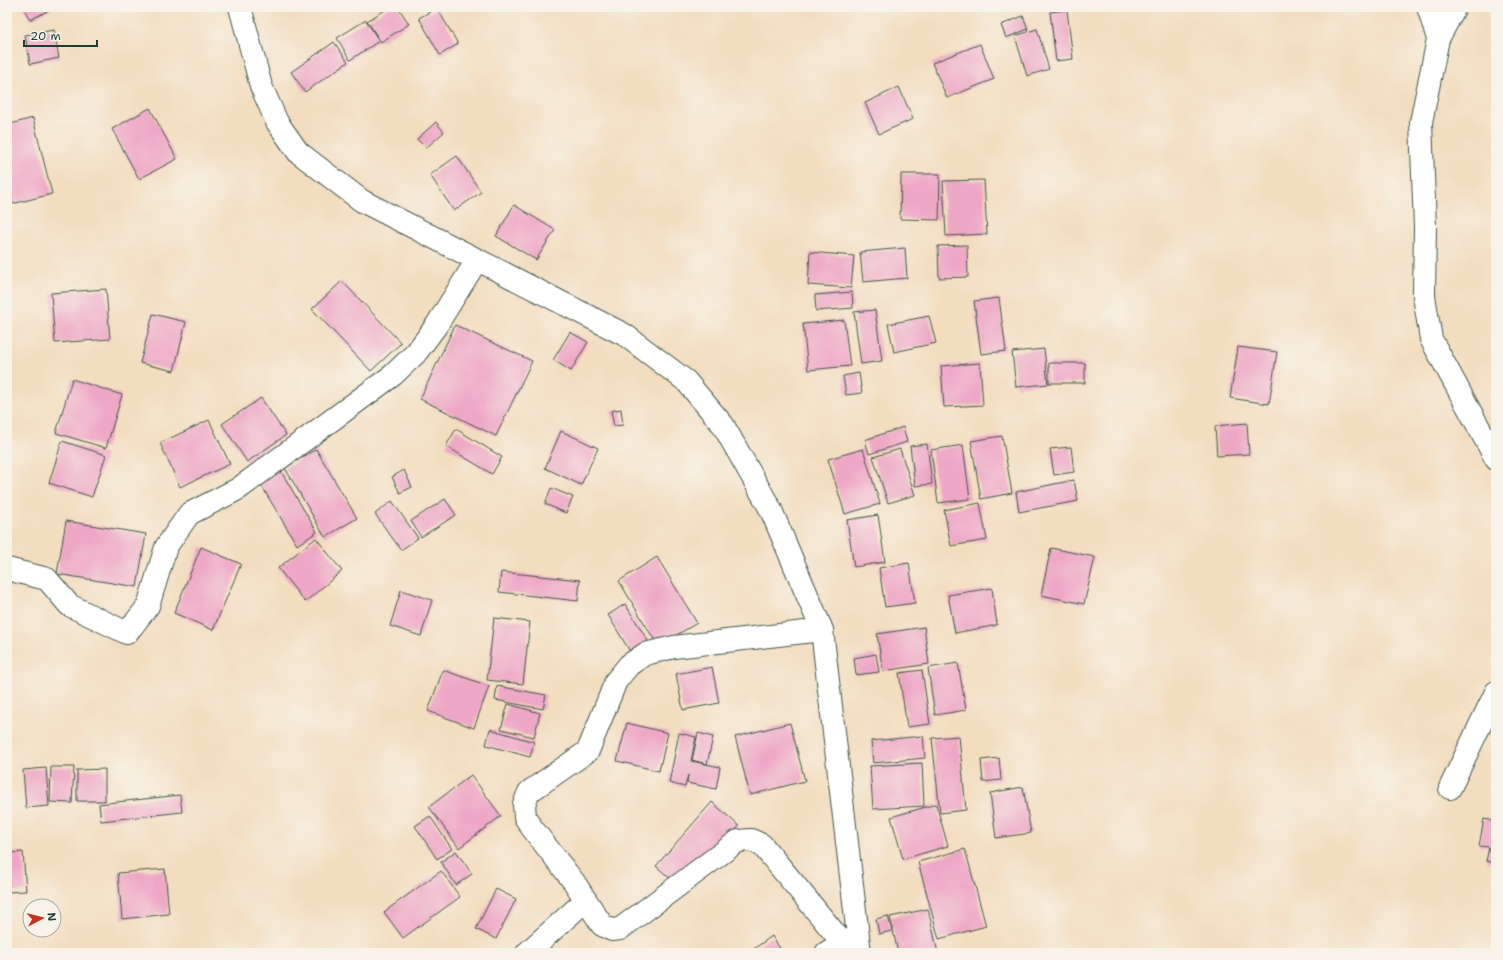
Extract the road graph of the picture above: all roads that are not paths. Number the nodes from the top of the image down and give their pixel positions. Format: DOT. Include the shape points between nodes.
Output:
graph roads {
  1 [pos="240,7"];
  2 [pos="1428,7"];
  3 [pos="1455,7"];
  4 [pos="1438,39"];
  5 [pos="476,260"];
  6 [pos="1496,459"];
  7 [pos="7,569"];
  8 [pos="822,630"];
  9 [pos="1496,692"];
  10 [pos="1450,788"];
  11 [pos="586,900"];
  12 [pos="845,950"];
  13 [pos="527,953"];
  1 -- 5 [label="street" via="261,86 277,122 298,152 362,201"];
  2 -- 4 [label="street"];
  3 -- 4 [label="street"];
  4 -- 6 [label="street" via="1421,122 1425,227 1424,296 1432,339"];
  5 -- 7 [label="street" via="436,326 416,353 393,375 238,488 189,514 166,547 148,606 127,633 69,605 47,579"];
  5 -- 8 [label="street" via="625,335 686,381 723,425 771,510"];
  8 -- 11 [label="street" via="674,647 645,654 628,665 616,681 588,751 529,792 524,804 525,817 532,828"];
  8 -- 12 [label="street"];
  9 -- 10 [label="street"];
  11 -- 12 [label="street" via="602,925 612,930 620,929 738,841 750,840 762,845"];
  11 -- 13 [label="street"];
}
